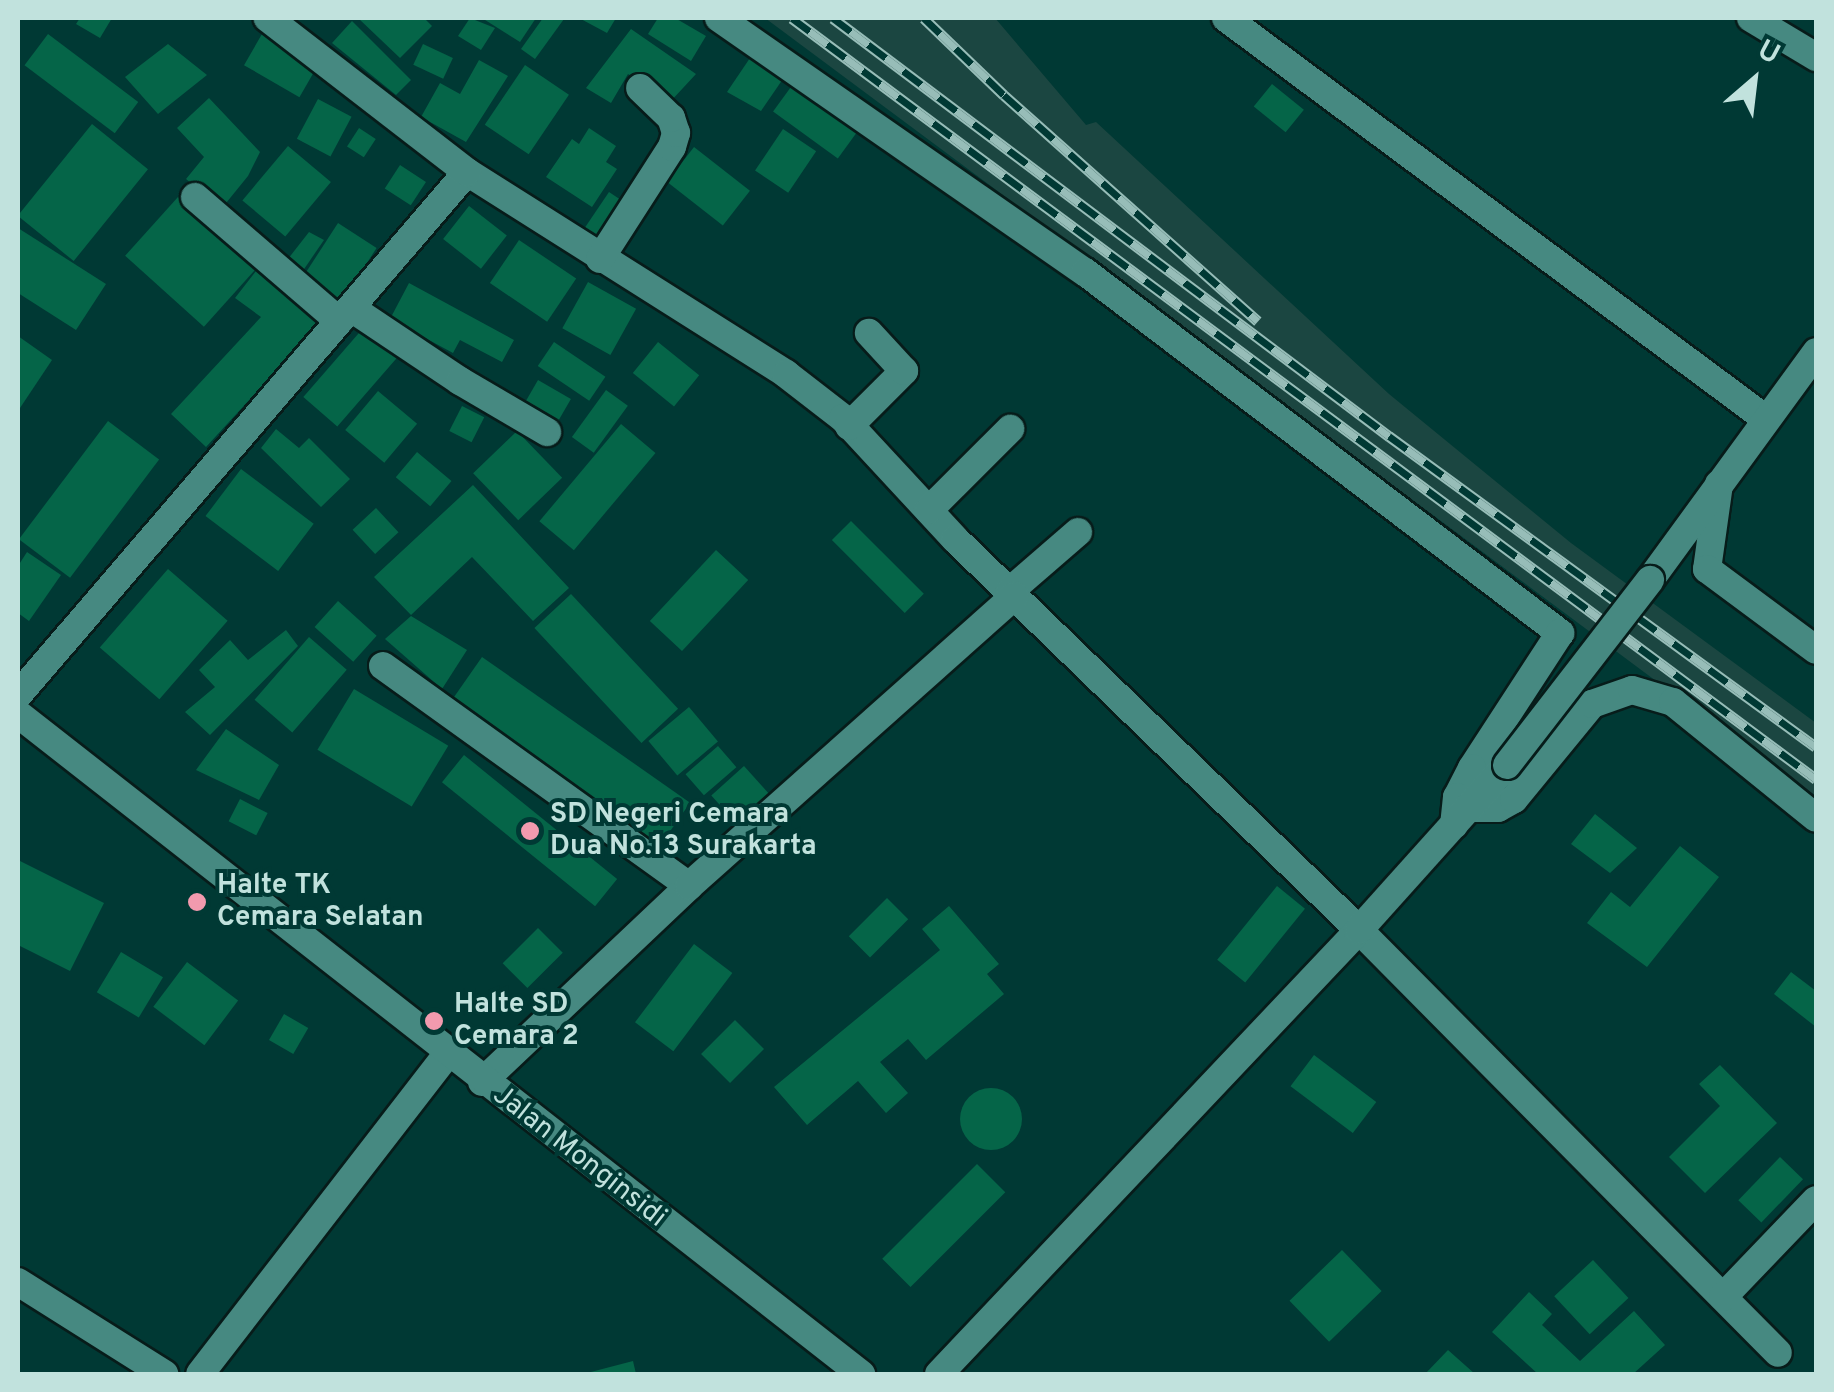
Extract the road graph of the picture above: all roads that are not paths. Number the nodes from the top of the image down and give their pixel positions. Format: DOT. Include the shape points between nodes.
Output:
graph roads {
  1 [pos="268,18"];
  2 [pos="718,18"];
  3 [pos="1226,18"];
  4 [pos="1751,18"];
  5 [pos="1816,57"];
  6 [pos="640,88"];
  7 [pos="468,172"];
  8 [pos="195,196"];
  9 [pos="600,259"];
  10 [pos="345,314"];
  11 [pos="868,332"];
  12 [pos="1816,352"];
  13 [pos="1766,419"];
  14 [pos="849,426"];
  15 [pos="1010,429"];
  16 [pos="547,432"];
  17 [pos="1719,484"];
  18 [pos="928,510"];
  19 [pos="1078,532"];
  20 [pos="1012,594"];
  21 [pos="1816,650"];
  22 [pos="384,666"];
  23 [pos="18,695"];
  24 [pos="18,714"];
  25 [pos="1461,817"];
  26 [pos="1816,818"];
  27 [pos="688,886"];
  28 [pos="1359,930"];
  29 [pos="447,1054"];
  30 [pos="482,1082"];
  31 [pos="1816,1200"];
  32 [pos="18,1282"];
  33 [pos="1724,1298"];
  34 [pos="1778,1353"];
  35 [pos="164,1374"];
  36 [pos="200,1374"];
  37 [pos="861,1374"];
  38 [pos="940,1374"];
  1 -- 7 [label="street"];
  2 -- 25 [label="street" via="1085,272 1560,633 1472,768 1457,797"];
  3 -- 13 [label="street"];
  4 -- 5 [label="street"];
  6 -- 9 [label="street" via="676,133"];
  7 -- 9 [label="street"];
  7 -- 10 [label="street"];
  8 -- 10 [label="street"];
  9 -- 14 [label="street" via="786,374"];
  10 -- 16 [label="street"];
  10 -- 23 [label="street"];
  11 -- 14 [label="street" via="904,370"];
  12 -- 13 [label="street"];
  13 -- 17 [label="street"];
  14 -- 18 [label="street"];
  15 -- 18 [label="street"];
  17 -- 21 [label="street" via="1707,569"];
  17 -- 25 [label="street, bridge"];
  18 -- 20 [label="street"];
  19 -- 20 [label="street"];
  20 -- 27 [label="street"];
  20 -- 28 [label="street"];
  22 -- 27 [label="street"];
  24 -- 29 [label="street, Jalan Monginsidi"];
  25 -- 26 [label="street" via="1514,799 1592,704 1632,690 1673,702"];
  25 -- 28 [label="street"];
  27 -- 30 [label="street"];
  28 -- 33 [label="street"];
  28 -- 38 [label="street"];
  29 -- 30 [label="street, Jalan Monginsidi"];
  29 -- 36 [label="street"];
  30 -- 37 [label="street, Jalan Monginsidi"];
  31 -- 33 [label="street"];
  32 -- 35 [label="street"];
  33 -- 34 [label="street"];
}
